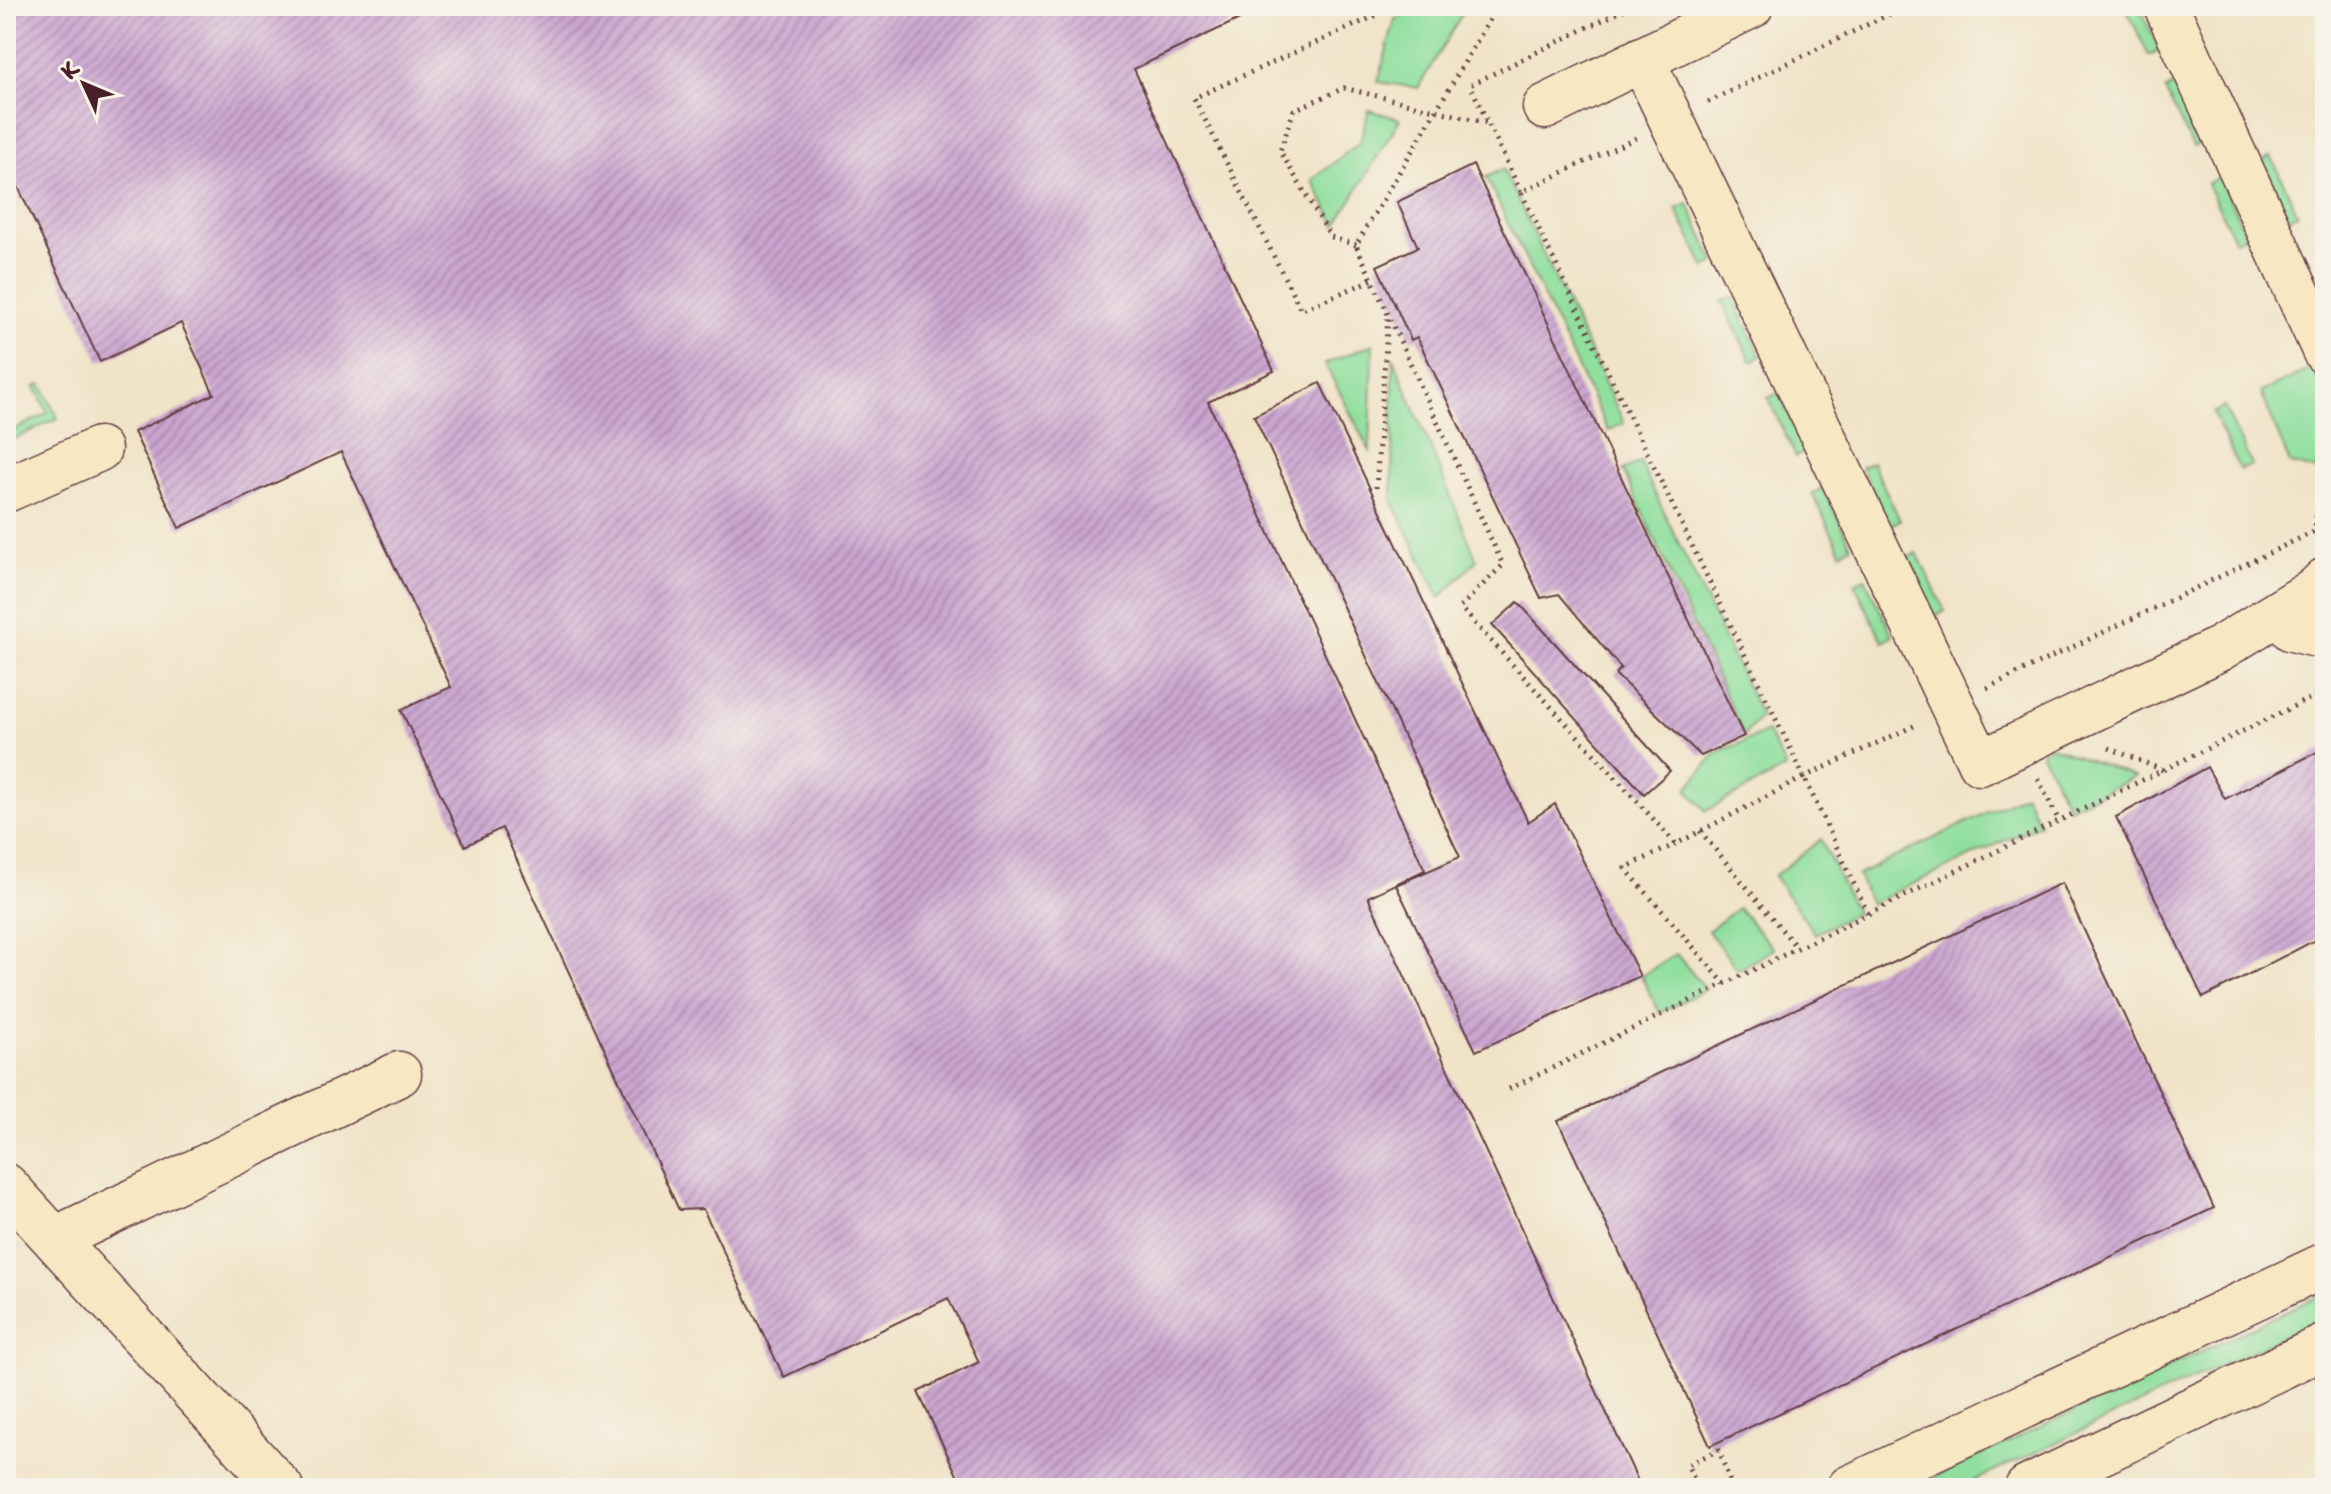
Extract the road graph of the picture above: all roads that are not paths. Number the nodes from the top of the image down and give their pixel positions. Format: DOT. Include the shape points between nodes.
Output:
graph roads {
  1 [pos="1751,6"];
  2 [pos="2166,6"];
  3 [pos="1642,59"];
  4 [pos="1545,107"];
  5 [pos="2325,352"];
  6 [pos="99,449"];
  7 [pos="6,490"];
  8 [pos="2325,580"];
  9 [pos="2314,628"];
  10 [pos="2219,649"];
  11 [pos="399,1074"];
  12 [pos="6,1186"];
  13 [pos="55,1239"];
  14 [pos="2325,1265"];
  15 [pos="2325,1346"];
  16 [pos="281,1488"];
  17 [pos="1849,1488"];
  18 [pos="2027,1488"];
  1 -- 3 [label="street"];
  2 -- 5 [label="street"];
  3 -- 4 [label="street"];
  3 -- 10 [label="street" via="1980,763"];
  6 -- 7 [label="street"];
  8 -- 10 [label="street"];
  9 -- 10 [label="street"];
  11 -- 13 [label="street"];
  12 -- 13 [label="street"];
  13 -- 16 [label="street"];
  14 -- 17 [label="street"];
  15 -- 18 [label="street"];
}
